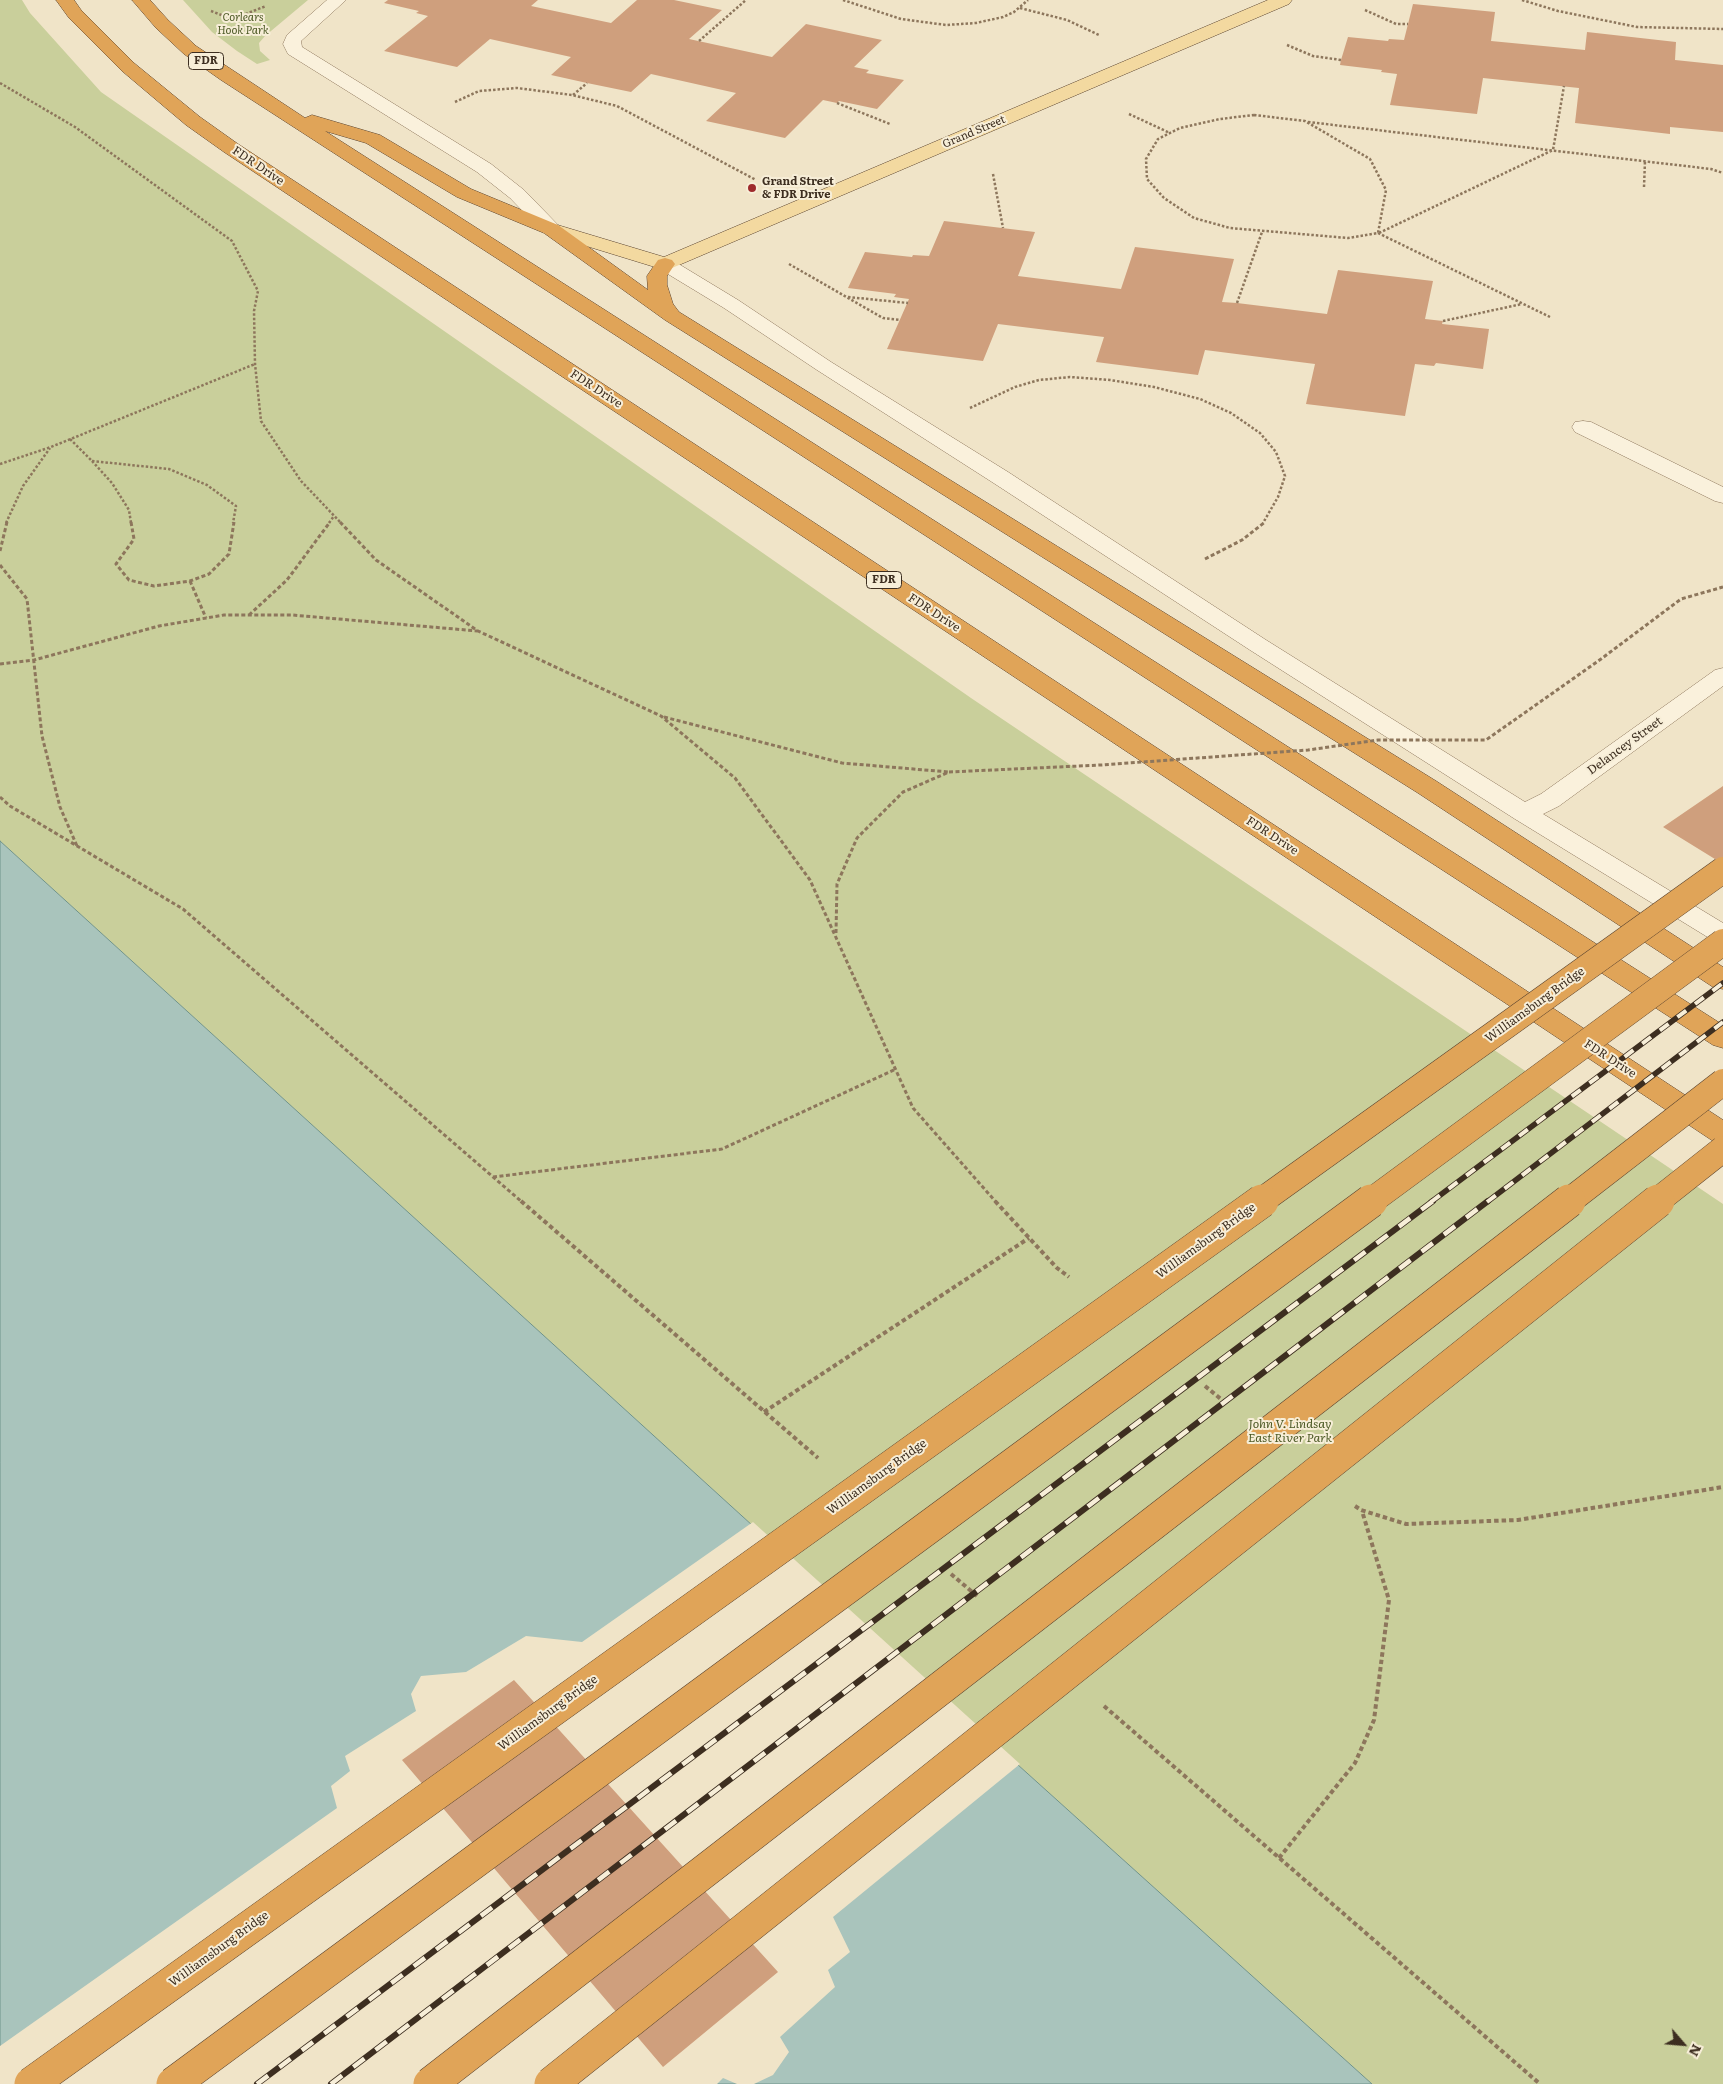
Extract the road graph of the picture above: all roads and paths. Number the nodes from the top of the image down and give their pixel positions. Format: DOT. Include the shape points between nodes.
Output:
graph roads {
  1 [pos="65,0"];
  2 [pos="141,0"];
  3 [pos="337,0"];
  4 [pos="746,0"];
  5 [pos="843,0"];
  6 [pos="861,0"];
  7 [pos="1028,0"];
  8 [pos="1283,0"];
  9 [pos="1522,0"];
  10 [pos="269,5"];
  11 [pos="206,7"];
  12 [pos="864,7"];
  13 [pos="1019,8"];
  14 [pos="1365,10"];
  15 [pos="1408,24"];
  16 [pos="1723,29"];
  17 [pos="1103,37"];
  18 [pos="699,42"];
  19 [pos="1287,45"];
  20 [pos="1341,60"];
  21 [pos="0,83"];
  22 [pos="587,83"];
  23 [pos="1564,86"];
  24 [pos="572,96"];
  25 [pos="452,103"];
  26 [pos="837,103"];
  27 [pos="280,111"];
  28 [pos="1129,114"];
  29 [pos="1305,122"];
  30 [pos="893,126"];
  31 [pos="1170,133"];
  32 [pos="1552,150"];
  33 [pos="1644,161"];
  34 [pos="994,174"];
  35 [pos="1723,174"];
  36 [pos="759,182"];
  37 [pos="1644,187"];
  38 [pos="1003,228"];
  39 [pos="550,229"];
  40 [pos="1262,232"];
  41 [pos="1378,233"];
  42 [pos="664,264"];
  43 [pos="789,264"];
  44 [pos="848,297"];
  45 [pos="908,303"];
  46 [pos="1237,304"];
  47 [pos="1523,304"];
  48 [pos="672,316"];
  49 [pos="1550,317"];
  50 [pos="900,320"];
  51 [pos="1443,321"];
  52 [pos="255,364"];
  53 [pos="966,409"];
  54 [pos="1583,427"];
  55 [pos="70,439"];
  56 [pos="51,447"];
  57 [pos="92,461"];
  58 [pos="0,464"];
  59 [pos="1723,496"];
  60 [pos="334,516"];
  61 [pos="0,551"];
  62 [pos="1197,563"];
  63 [pos="0,565"];
  64 [pos="190,581"];
  65 [pos="1723,586"];
  66 [pos="248,615"];
  67 [pos="206,618"];
  68 [pos="478,631"];
  69 [pos="34,660"];
  70 [pos="0,664"];
  71 [pos="1723,675"];
  72 [pos="661,716"];
  73 [pos="949,772"];
  74 [pos="0,797"];
  75 [pos="1524,813"];
  76 [pos="77,846"];
  77 [pos="1723,870"];
  78 [pos="836,935"];
  79 [pos="1723,935"];
  80 [pos="1723,942"];
  81 [pos="1723,980"];
  82 [pos="1723,1038"];
  83 [pos="896,1069"];
  84 [pos="1723,1082"];
  85 [pos="1723,1134"];
  86 [pos="1723,1149"];
  87 [pos="493,1177"];
  88 [pos="1029,1238"];
  89 [pos="1072,1280"];
  90 [pos="1197,1380"];
  91 [pos="1229,1404"];
  92 [pos="764,1412"];
  93 [pos="824,1464"];
  94 [pos="1723,1487"];
  95 [pos="1354,1504"];
  96 [pos="1361,1510"];
  97 [pos="944,1567"];
  98 [pos="981,1599"];
  99 [pos="1100,1703"];
  100 [pos="1279,1858"];
  101 [pos="31,2084"];
  102 [pos="173,2084"];
  103 [pos="430,2084"];
  104 [pos="551,2084"];
  105 [pos="1540,2084"];
  1 -- 85 [label="highway, FDR Drive / FDR" via="128,67 231,148"];
  2 -- 27 [label="highway, FDR" via="190,50"];
  3 -- 39 [label="street" via="298,32 293,38 294,50 484,168 517,194"];
  4 -- 18 [label="path"];
  5 -- 12 [label="path"];
  6 -- 12 [label="path"];
  7 -- 13 [label="path"];
  8 -- 42 [label="main road, Grand Street"];
  9 -- 16 [label="path" via="1558,12 1637,27"];
  10 -- 11 [label="path" via="238,17 218,15"];
  12 -- 13 [label="path" via="908,21 946,25 991,20"];
  13 -- 17 [label="path" via="1067,20"];
  14 -- 15 [label="path" via="1396,24"];
  19 -- 20 [label="path" via="1313,56"];
  21 -- 52 [label="path" via="75,128 232,241 258,292 254,311"];
  22 -- 24 [label="path"];
  23 -- 32 [label="path"];
  24 -- 25 [label="path" via="517,88 479,92"];
  24 -- 36 [label="path" via="617,106"];
  26 -- 30 [label="path"];
  27 -- 39 [label="highway" via="373,139 464,194"];
  27 -- 82 [label="highway, FDR"];
  28 -- 31 [label="path"];
  29 -- 31 [label="path" via="1254,116 1220,119"];
  29 -- 32 [label="path"];
  29 -- 41 [label="path" via="1370,159 1386,190"];
  31 -- 40 [label="path" via="1158,139 1146,159 1147,178 1164,198 1194,218 1230,228"];
  32 -- 33 [label="path"];
  32 -- 41 [label="path"];
  33 -- 35 [label="path" via="1711,169"];
  33 -- 37 [label="path"];
  34 -- 38 [label="path"];
  39 -- 42 [label="main road"];
  39 -- 48 [label="highway"];
  40 -- 41 [label="path" via="1348,238"];
  40 -- 46 [label="path"];
  41 -- 47 [label="path"];
  42 -- 48 [label="highway" via="657,276 657,286 663,305"];
  42 -- 75 [label="street"];
  43 -- 44 [label="path"];
  44 -- 45 [label="path"];
  44 -- 50 [label="path" via="883,318"];
  47 -- 49 [label="path"];
  47 -- 51 [label="path"];
  48 -- 81 [label="highway" via="1427,787"];
  52 -- 55 [label="path"];
  52 -- 60 [label="path" via="261,421 301,481"];
  53 -- 62 [label="path" via="1016,387 1039,380 1070,377 1154,387 1200,399 1231,413 1260,433 1276,452 1285,476 1266,521 1242,540"];
  54 -- 59 [label="street"];
  55 -- 56 [label="path"];
  55 -- 57 [label="path"];
  56 -- 58 [label="path"];
  56 -- 61 [label="path" via="23,486 7,520"];
  57 -- 64 [label="path" via="112,483 129,510 134,539 116,564 129,580 154,586"];
  57 -- 64 [label="path" via="169,469 207,485 236,506 229,554 209,574"];
  60 -- 66 [label="path" via="287,580"];
  60 -- 68 [label="path" via="376,560"];
  63 -- 69 [label="path" via="27,599"];
  64 -- 67 [label="path"];
  65 -- 73 [label="path, bridge" via="1681,600 1486,740 1378,740 1288,751"];
  66 -- 67 [label="path"];
  66 -- 68 [label="path" via="292,615"];
  67 -- 69 [label="path" via="159,626"];
  68 -- 72 [label="path"];
  69 -- 70 [label="path"];
  69 -- 76 [label="path" via="42,736 60,808"];
  71 -- 75 [label="street, Delancey Street" via="1550,800"];
  72 -- 73 [label="path" via="842,763"];
  72 -- 78 [label="path" via="735,778 810,880"];
  73 -- 78 [label="path" via="903,792 857,838 837,884"];
  74 -- 76 [label="path"];
  75 -- 79 [label="street"];
  76 -- 87 [label="path" via="183,909"];
  77 -- 101 [label="highway, Williamsburg Bridge, bridge"];
  78 -- 83 [label="path"];
  80 -- 102 [label="highway, bridge"];
  83 -- 87 [label="path" via="722,1148"];
  83 -- 88 [label="path" via="913,1108"];
  84 -- 103 [label="highway, bridge"];
  86 -- 104 [label="highway, bridge"];
  87 -- 92 [label="path"];
  88 -- 89 [label="path"];
  88 -- 92 [label="path"];
  90 -- 91 [label="path"];
  92 -- 93 [label="path"];
  94 -- 96 [label="path" via="1518,1520 1406,1524"];
  95 -- 96 [label="path"];
  96 -- 100 [label="path" via="1389,1600 1374,1720 1355,1764"];
  97 -- 98 [label="path"];
  99 -- 100 [label="path"];
  100 -- 105 [label="path"];
}
